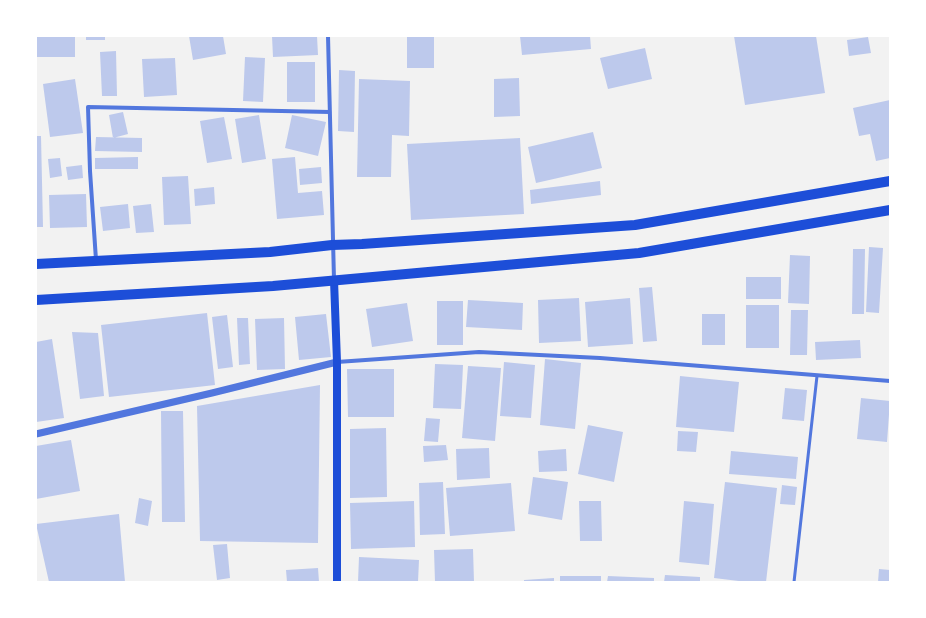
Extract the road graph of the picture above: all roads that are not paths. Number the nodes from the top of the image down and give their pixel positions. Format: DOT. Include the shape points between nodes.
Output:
graph roads {
  1 [pos="328,36"];
  2 [pos="330,112"];
  3 [pos="890,181"];
  4 [pos="890,210"];
  5 [pos="332,245"];
  6 [pos="96,260"];
  7 [pos="36,264"];
  8 [pos="334,280"];
  9 [pos="36,300"];
  10 [pos="337,362"];
  11 [pos="817,376"];
  12 [pos="890,381"];
  13 [pos="36,434"];
  14 [pos="336,582"];
  15 [pos="794,582"];
  1 -- 2 [label="street"];
  2 -- 5 [label="street"];
  2 -- 6 [label="street" via="88,107"];
  3 -- 5 [label="main road" via="636,225"];
  4 -- 8 [label="main road" via="639,253"];
  5 -- 6 [label="main road" via="270,252"];
  5 -- 8 [label="street"];
  6 -- 7 [label="main road"];
  8 -- 9 [label="main road"];
  8 -- 10 [label="main road"];
  10 -- 11 [label="street" via="479,352 600,358"];
  10 -- 13 [label="street"];
  10 -- 14 [label="main road"];
  11 -- 12 [label="street"];
  11 -- 15 [label="lane"];
}
